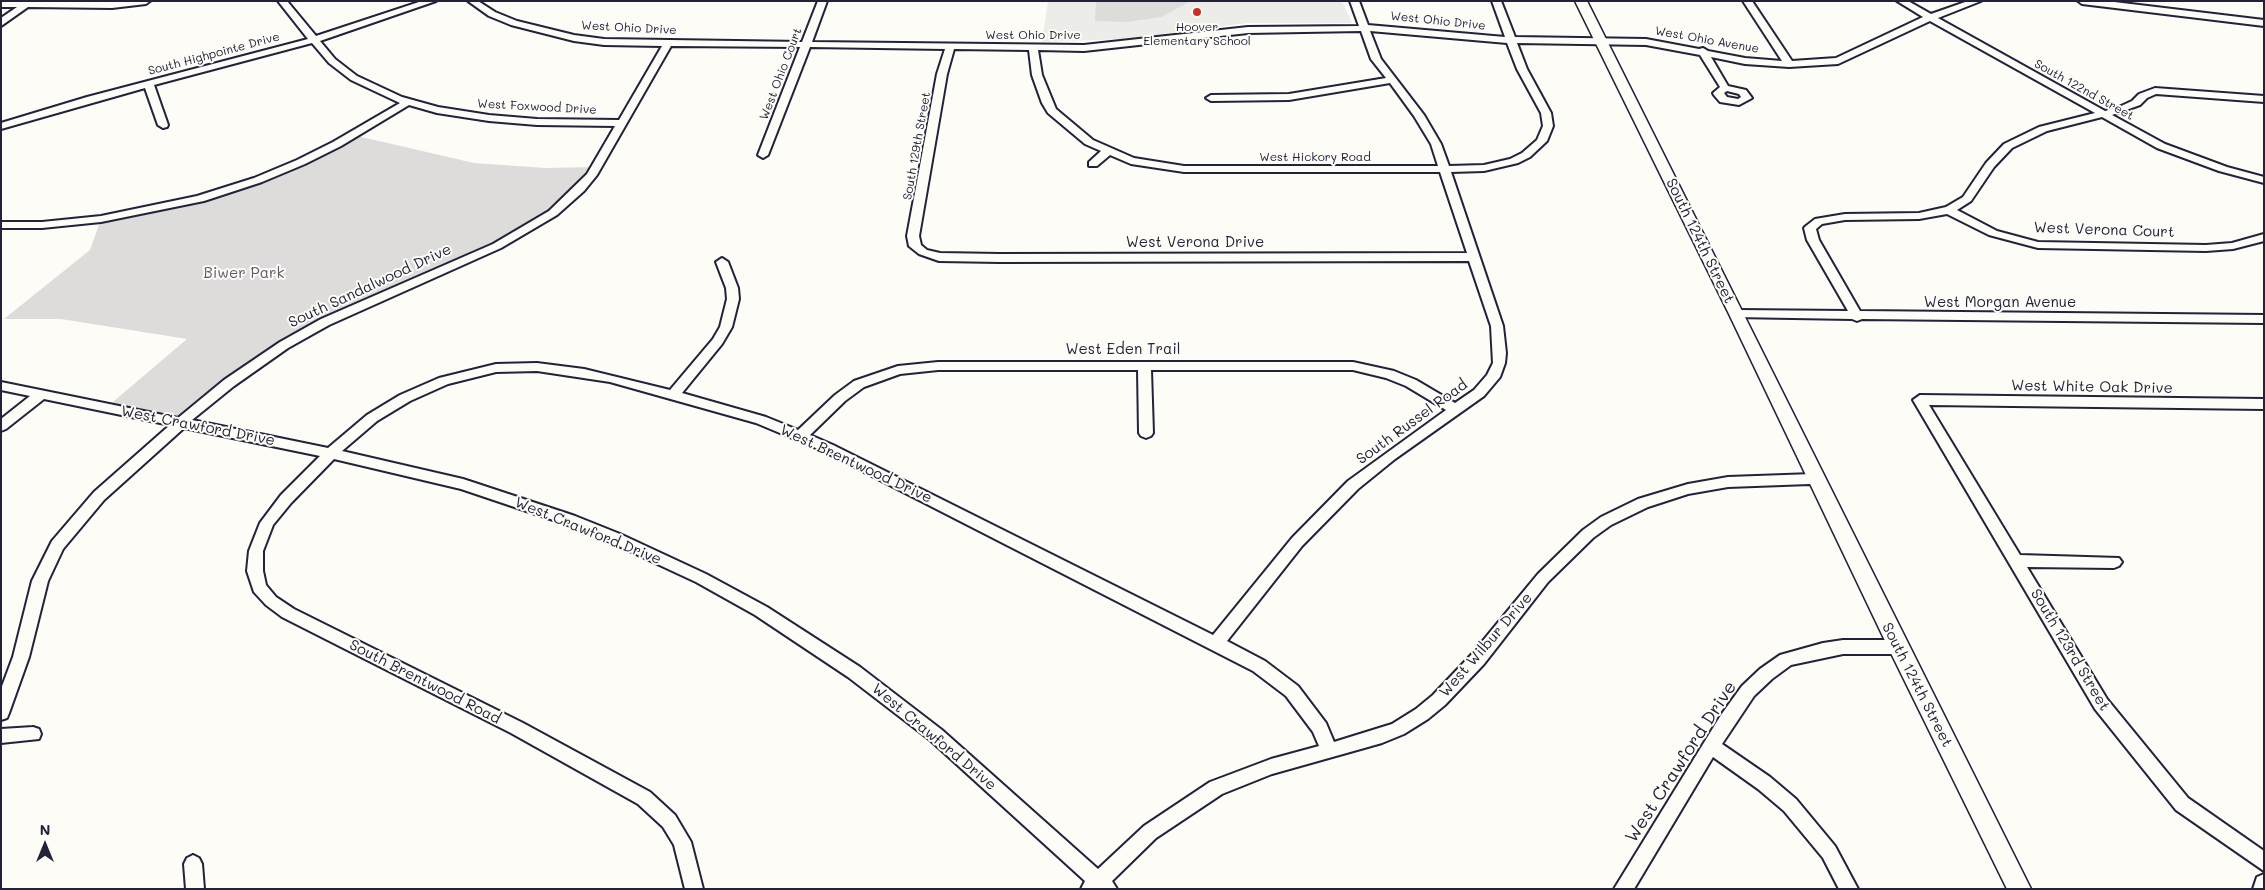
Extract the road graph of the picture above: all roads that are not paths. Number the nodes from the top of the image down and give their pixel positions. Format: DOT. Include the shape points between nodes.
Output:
graph roads {
  1 [pos="146,1"];
  2 [pos="282,1"];
  3 [pos="432,1"];
  4 [pos="472,1"];
  5 [pos="823,1"];
  6 [pos="1354,1"];
  7 [pos="1496,1"];
  8 [pos="1581,1"];
  9 [pos="1746,1"];
  10 [pos="1901,1"];
  11 [pos="1976,1"];
  12 [pos="2082,1"];
  13 [pos="1,4"];
  14 [pos="26,4"];
  15 [pos="1929,18"];
  16 [pos="1,22"];
  17 [pos="2264,23"];
  18 [pos="1364,28"];
  19 [pos="315,40"];
  20 [pos="1510,40"];
  21 [pos="1600,41"];
  22 [pos="668,43"];
  23 [pos="805,45"];
  24 [pos="950,47"];
  25 [pos="1033,48"];
  26 [pos="1703,51"];
  27 [pos="1789,64"];
  28 [pos="1391,80"];
  29 [pos="149,84"];
  30 [pos="1725,88"];
  31 [pos="1210,98"];
  32 [pos="2264,99"];
  33 [pos="408,102"];
  34 [pos="2100,114"];
  35 [pos="622,123"];
  36 [pos="163,125"];
  37 [pos="1,126"];
  38 [pos="1108,152"];
  39 [pos="763,155"];
  40 [pos="1093,164"];
  41 [pos="1445,170"];
  42 [pos="2264,180"];
  43 [pos="1949,210"];
  44 [pos="1,225"];
  45 [pos="2264,237"];
  46 [pos="918,248"];
  47 [pos="1474,256"];
  48 [pos="722,262"];
  49 [pos="1737,314"];
  50 [pos="1857,317"];
  51 [pos="2264,320"];
  52 [pos="1144,365"];
  53 [pos="1,386"];
  54 [pos="42,394"];
  55 [pos="672,395"];
  56 [pos="1920,400"];
  57 [pos="2264,404"];
  58 [pos="1457,410"];
  59 [pos="182,422"];
  60 [pos="1,426"];
  61 [pos="1146,433"];
  62 [pos="801,435"];
  63 [pos="332,452"];
  64 [pos="1814,480"];
  65 [pos="2018,561"];
  66 [pos="2114,562"];
  67 [pos="1216,643"];
  68 [pos="1898,647"];
  69 [pos="1,714"];
  70 [pos="33,734"];
  71 [pos="1,736"];
  72 [pos="1711,746"];
  73 [pos="1330,751"];
  74 [pos="2264,862"];
  75 [pos="193,864"];
  76 [pos="2264,882"];
  77 [pos="1098,886"];
  78 [pos="195,889"];
  79 [pos="694,889"];
  80 [pos="1623,889"];
  81 [pos="1849,889"];
  82 [pos="2019,889"];
  83 [pos="2262,889"];
  1 -- 14 [label="street" via="112,5"];
  2 -- 19 [label="street, West Foxwood Drive"];
  3 -- 19 [label="street, South Highpointe Drive"];
  4 -- 22 [label="street, West Ohio Drive" via="492,14 549,33 604,42"];
  5 -- 23 [label="street, West Ohio Court"];
  6 -- 18 [label="street, South Russel Road"];
  7 -- 20 [label="street, West Hickory Road"];
  8 -- 21 [label="street, South 124th Street"];
  9 -- 27 [label="street"];
  10 -- 15 [label="street, South 122nd Street"];
  11 -- 15 [label="street, West Ohio Avenue"];
  12 -- 17 [label="street"];
  13 -- 14 [label="street"];
  14 -- 16 [label="street"];
  15 -- 27 [label="street, West Ohio Avenue" via="1838,60"];
  15 -- 34 [label="street, South 122nd Street"];
  18 -- 20 [label="street, West Ohio Drive"];
  18 -- 25 [label="street, West Ohio Drive" via="1248,30 1119,45"];
  18 -- 28 [label="street, South Russel Road" via="1376,59"];
  19 -- 29 [label="street, South Highpointe Drive"];
  19 -- 33 [label="street, West Foxwood Drive" via="332,61 354,78"];
  20 -- 21 [label="street, West Ohio Drive"];
  20 -- 41 [label="street, West Hickory Road" via="1548,119 1542,141 1514,161 1484,168"];
  21 -- 26 [label="street, West Ohio Avenue" via="1646,42"];
  21 -- 49 [label="street, South 124th Street"];
  22 -- 23 [label="street, West Ohio Drive"];
  22 -- 35 [label="street, South Sandalwood Drive"];
  23 -- 24 [label="street, West Ohio Drive"];
  23 -- 39 [label="street, West Ohio Court"];
  24 -- 25 [label="street, West Ohio Drive"];
  24 -- 46 [label="street, South 129th Street" via="942,74 913,236"];
  25 -- 38 [label="street, West Hickory Road" via="1037,75 1052,111 1079,135"];
  26 -- 27 [label="street, West Ohio Avenue" via="1744,60"];
  26 -- 30 [label="street"];
  28 -- 31 [label="street" via="1289,97"];
  28 -- 41 [label="street, South Russel Road" via="1430,133"];
  29 -- 36 [label="street"];
  29 -- 37 [label="street, South Highpointe Drive"];
  32 -- 34 [label="street" via="2155,91 2142,96 2136,104"];
  33 -- 35 [label="street, West Foxwood Drive" via="489,118"];
  33 -- 44 [label="street" via="301,162 200,199 101,219"];
  34 -- 42 [label="street, South 122nd Street" via="2161,146"];
  34 -- 43 [label="street" via="2043,129 2008,146 1990,165 1967,199"];
  35 -- 59 [label="street, South Sandalwood Drive" via="592,175 535,226 311,328 229,383"];
  38 -- 40 [label="street"];
  38 -- 41 [label="street, West Hickory Road" via="1146,164 1184,169"];
  41 -- 47 [label="street, South Russel Road"];
  43 -- 45 [label="street, West Verona Court" via="1993,233 2038,245 2206,248 2233,246"];
  43 -- 50 [label="street" via="1919,216 1844,216 1819,221 1810,228 1813,240"];
  46 -- 47 [label="street, West Verona Drive" via="939,256 1000,258"];
  47 -- 58 [label="street, South Russel Road" via="1498,326 1500,353 1489,383"];
  48 -- 55 [label="street" via="733,299 726,327"];
  49 -- 50 [label="street, West Morgan Avenue"];
  49 -- 64 [label="street, South 124th Street"];
  50 -- 51 [label="street, West Morgan Avenue"];
  52 -- 58 [label="street, West Eden Trail" via="1353,366 1412,383"];
  52 -- 61 [label="street"];
  52 -- 62 [label="street, West Eden Trail" via="938,366 898,370 859,384"];
  53 -- 54 [label="street, West Crawford Drive"];
  54 -- 59 [label="street, West Crawford Drive"];
  54 -- 60 [label="street"];
  55 -- 62 [label="street, West Brentwood Drive"];
  55 -- 63 [label="street, West Brentwood Drive" via="584,373 537,367 496,368 444,381 405,398 366,422"];
  56 -- 57 [label="street, West White Oak Drive"];
  56 -- 65 [label="street, South 123rd Street"];
  58 -- 67 [label="street, South Russel Road" via="1353,485 1297,542"];
  59 -- 63 [label="street, West Crawford Drive"];
  59 -- 69 [label="street, South Sandalwood Drive" via="98,496 58,545 40,581 21,657"];
  62 -- 67 [label="street, West Brentwood Drive"];
  63 -- 77 [label="street, West Crawford Drive" via="463,484 570,520 674,565 761,611 854,672 936,735"];
  63 -- 79 [label="street, South Brentwood Road" via="286,499 262,532 256,551 255,571 259,588 288,613 517,728 644,798 669,821 682,842"];
  64 -- 68 [label="street, South 124th Street"];
  64 -- 73 [label="street, West Wilbur Drive" via="1728,482 1688,489 1643,503 1606,521 1543,578 1478,659 1428,710 1398,729"];
  65 -- 66 [label="street"];
  65 -- 74 [label="street, South 123rd Street" via="2101,704 2176,797"];
  67 -- 73 [label="street, West Brentwood Drive" via="1259,666 1292,692 1320,728"];
  68 -- 72 [label="street, West Crawford Drive" via="1843,647 1786,660 1748,692"];
  68 -- 82 [label="street, South 124th Street"];
  70 -- 71 [label="street"];
  72 -- 80 [label="street, West Crawford Drive"];
  72 -- 81 [label="street" via="1790,805 1829,852"];
  73 -- 77 [label="street, West Wilbur Drive" via="1271,767 1216,788 1150,832"];
  75 -- 78 [label="street"];
  76 -- 83 [label="street"];
}
